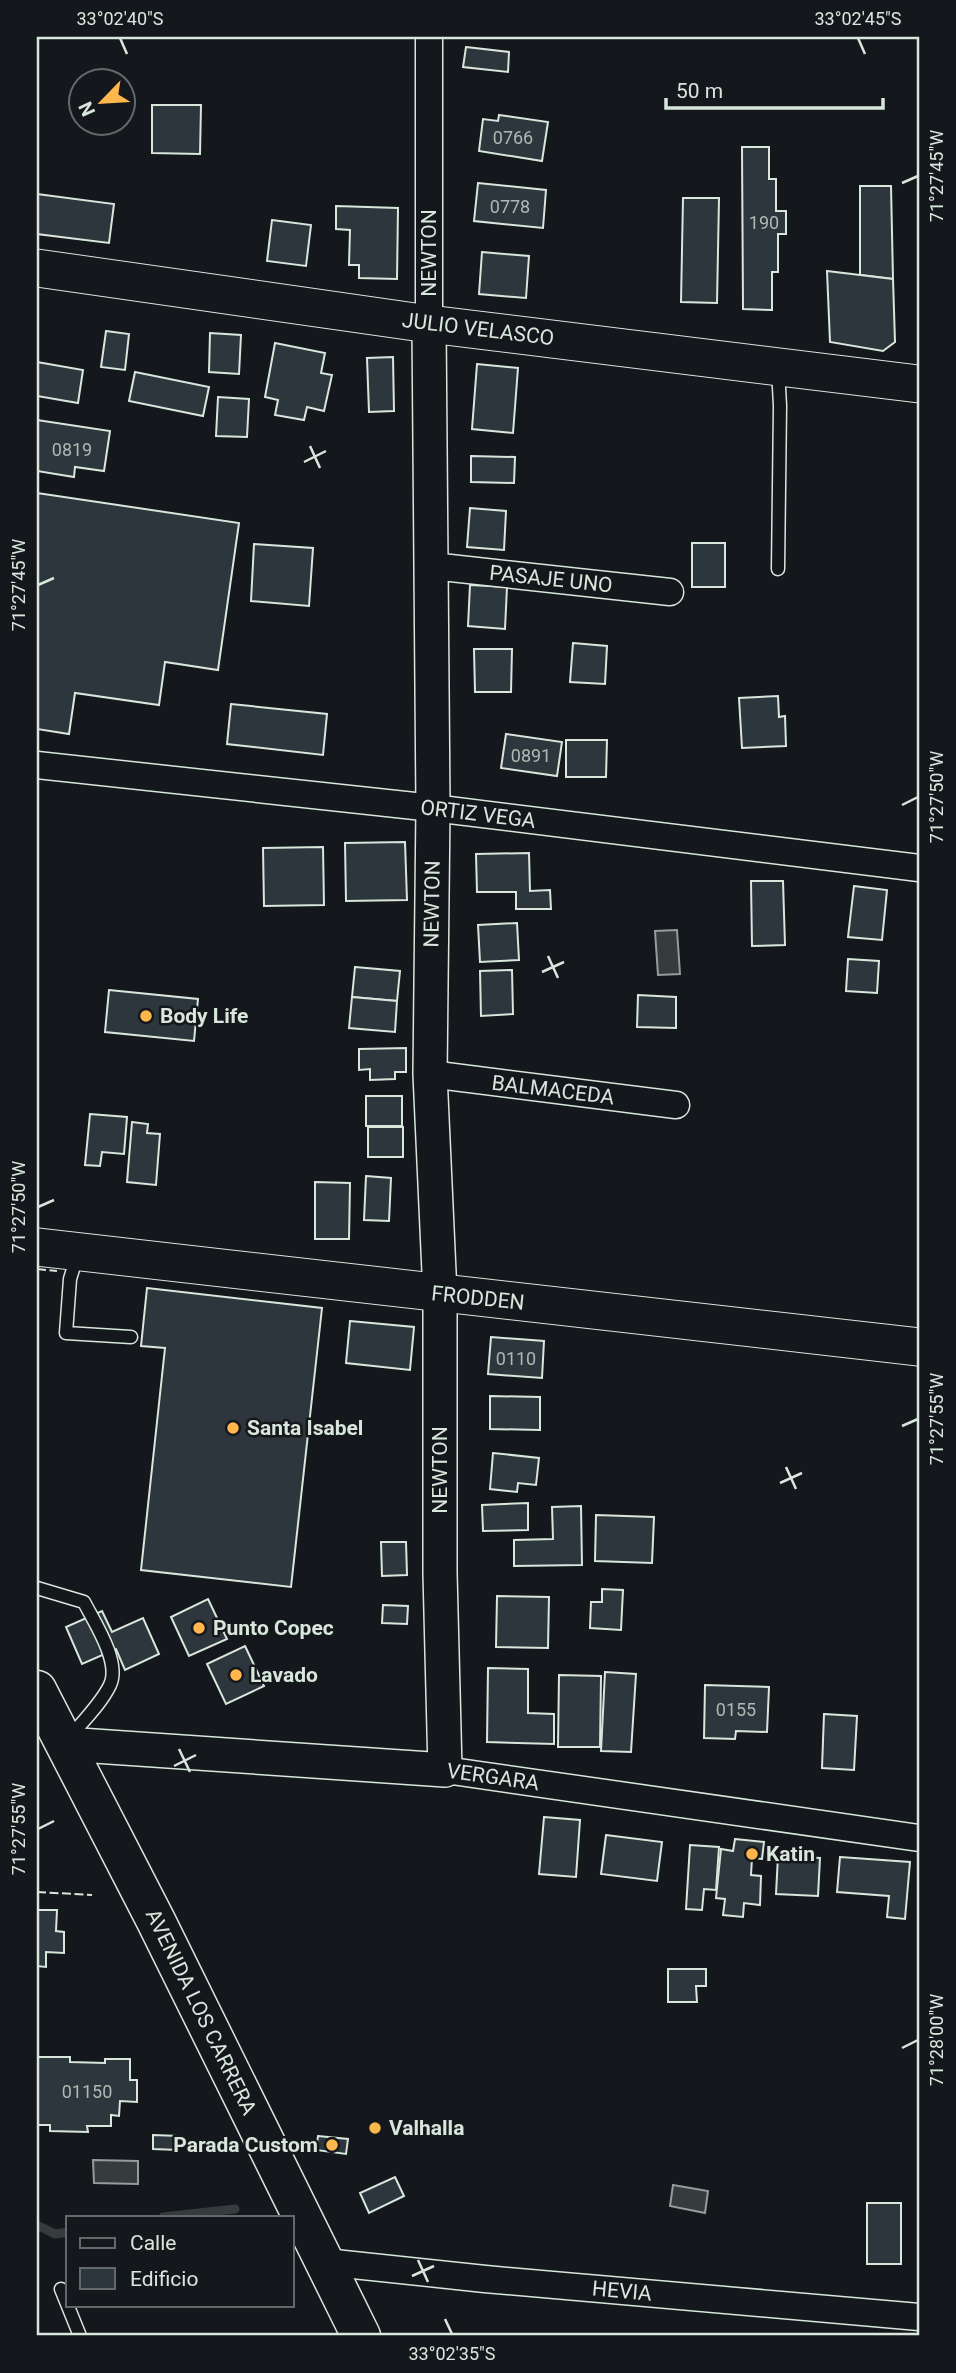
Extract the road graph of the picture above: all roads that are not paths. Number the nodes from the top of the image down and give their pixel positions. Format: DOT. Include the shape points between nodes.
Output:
graph roads {
  1 [pos="429,37"];
  2 [pos="37,268"];
  3 [pos="429,324"];
  4 [pos="777,365"];
  5 [pos="919,371"];
  6 [pos="919,384"];
  7 [pos="919,390"];
  8 [pos="432,566"];
  9 [pos="778,569"];
  10 [pos="670,592"];
  11 [pos="37,765"];
  12 [pos="433,808"];
  13 [pos="919,869"];
  14 [pos="430,1074"];
  15 [pos="676,1105"];
  16 [pos="37,1247"];
  17 [pos="79,1252"];
  18 [pos="440,1294"];
  19 [pos="131,1337"];
  20 [pos="919,1347"];
  21 [pos="37,1588"];
  22 [pos="37,1690"];
  23 [pos="65,1744"];
  24 [pos="446,1770"];
  25 [pos="919,1838"];
  26 [pos="325,2262"];
  27 [pos="61,2289"];
  28 [pos="66,2301"];
  29 [pos="68,2306"];
  30 [pos="919,2317"];
  31 [pos="80,2336"];
  32 [pos="362,2336"];
  1 -- 3 [label="street, NEWTON"];
  2 -- 3 [label="main road, JULIO VELASCO"];
  3 -- 4 [label="main road, JULIO VELASCO"];
  3 -- 8 [label="street, NEWTON"];
  4 -- 6 [label="main road, JULIO VELASCO"];
  4 -- 9 [label="lane"];
  5 -- 6 [label="street"];
  6 -- 7 [label="street"];
  8 -- 10 [label="street, PASAJE UNO"];
  8 -- 12 [label="street, NEWTON"];
  11 -- 12 [label="street, ORTIZ VEGA"];
  12 -- 13 [label="street, ORTIZ VEGA"];
  12 -- 14 [label="street, NEWTON"];
  14 -- 15 [label="street, BALMACEDA"];
  14 -- 18 [label="street, NEWTON"];
  16 -- 17 [label="main road, FRODDEN"];
  17 -- 18 [label="main road, FRODDEN"];
  17 -- 19 [label="lane" via="70,1279 66,1333"];
  18 -- 20 [label="main road, FRODDEN"];
  18 -- 24 [label="street, NEWTON" via="440,1573"];
  21 -- 23 [label="lane" via="83,1602 105,1641 113,1671 110,1684"];
  22 -- 23 [label="main road, AVENIDA LOS CARRERA"];
  23 -- 24 [label="street, VERGARA"];
  23 -- 26 [label="main road, AVENIDA LOS CARRERA"];
  24 -- 25 [label="street, VERGARA"];
  26 -- 30 [label="street, HEVIA"];
  26 -- 32 [label="main road, AVENIDA LOS CARRERA"];
  27 -- 28 [label="lane"];
  29 -- 31 [label="lane"];
}
